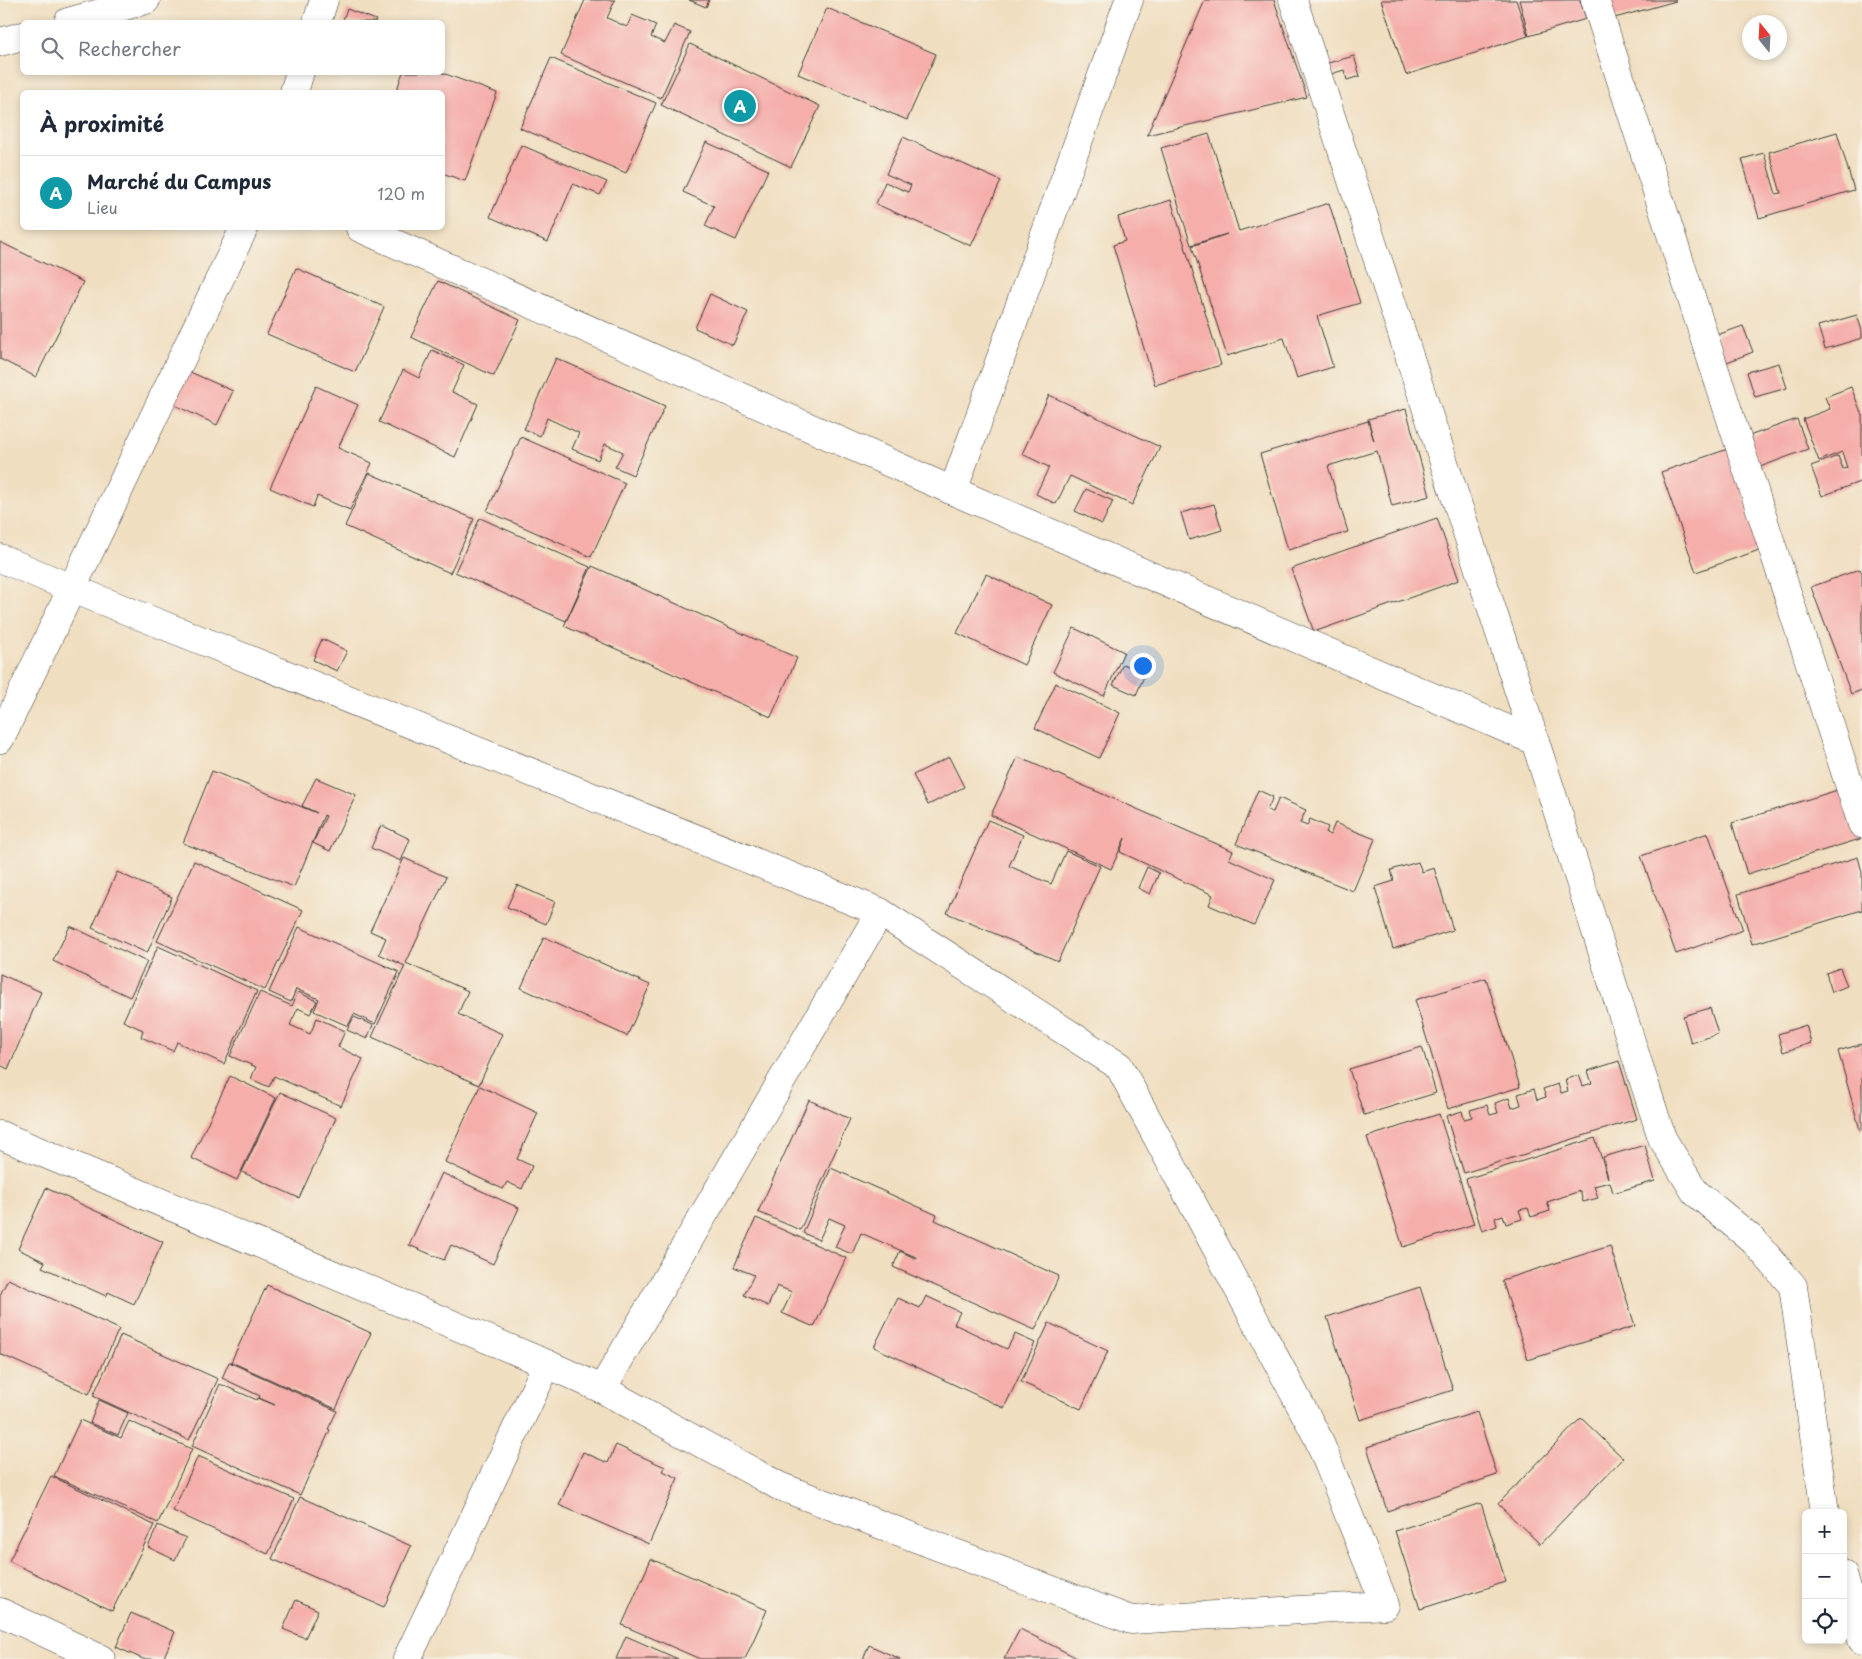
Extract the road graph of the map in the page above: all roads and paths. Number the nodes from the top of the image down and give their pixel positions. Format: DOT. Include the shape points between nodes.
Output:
graph roads {
  1 [pos="146,0"];
  2 [pos="324,0"];
  3 [pos="1129,0"];
  4 [pos="1293,0"];
  5 [pos="1595,0"];
  6 [pos="75,20"];
  7 [pos="317,20"];
  8 [pos="20,37"];
  9 [pos="0,42"];
  10 [pos="299,75"];
  11 [pos="295,90"];
  12 [pos="243,230"];
  13 [pos="365,230"];
  14 [pos="953,491"];
  15 [pos="0,558"];
  16 [pos="72,589"];
  17 [pos="0,739"];
  18 [pos="1535,741"];
  19 [pos="1862,824"];
  20 [pos="880,912"];
  21 [pos="0,1135"];
  22 [pos="547,1364"];
  23 [pos="602,1389"];
  24 [pos="1825,1509"];
  25 [pos="1847,1588"];
  26 [pos="0,1612"];
  27 [pos="1862,1640"];
  28 [pos="101,1659"];
  29 [pos="407,1659"];
  1 -- 6 [label="street"];
  2 -- 7 [label="street"];
  3 -- 14 [label="street"];
  4 -- 18 [label="street"];
  5 -- 19 [label="street"];
  8 -- 9 [label="street"];
  10 -- 11 [label="street"];
  12 -- 16 [label="street"];
  13 -- 14 [label="street"];
  14 -- 18 [label="street"];
  15 -- 16 [label="street"];
  16 -- 17 [label="street"];
  16 -- 20 [label="street"];
  18 -- 24 [label="street" via="1662,1138 1695,1192 1753,1240 1793,1286"];
  20 -- 23 [label="street"];
  20 -- 23 [label="street" via="1118,1066 1318,1438 1385,1605 1131,1620 779,1486"];
  21 -- 22 [label="street"];
  22 -- 23 [label="street"];
  22 -- 29 [label="street"];
  25 -- 27 [label="street"];
  26 -- 28 [label="street"];
}
